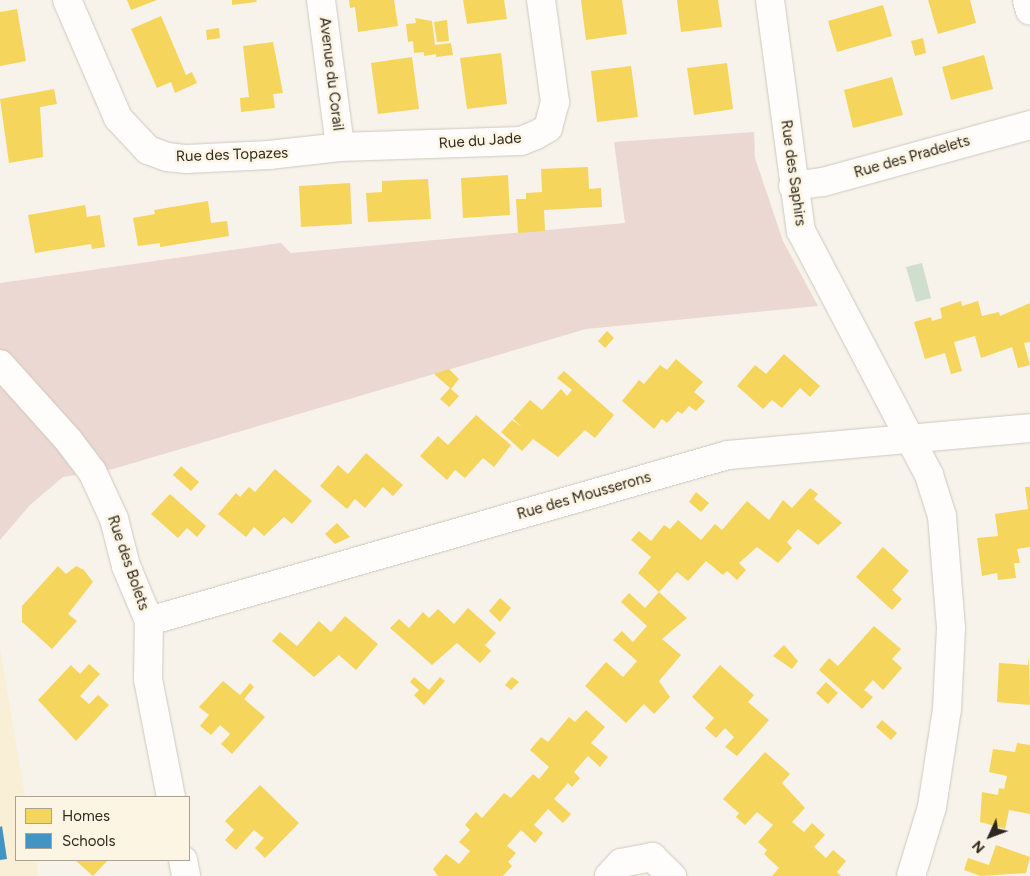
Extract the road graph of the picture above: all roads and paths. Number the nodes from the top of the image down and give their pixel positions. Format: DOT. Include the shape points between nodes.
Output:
graph roads {
  1 [pos="67,0"];
  2 [pos="321,0"];
  3 [pos="542,0"];
  4 [pos="770,0"];
  5 [pos="1027,0"];
  6 [pos="1030,11"];
  7 [pos="1030,125"];
  8 [pos="340,147"];
  9 [pos="793,186"];
  10 [pos="0,364"];
  11 [pos="1030,428"];
  12 [pos="910,440"];
  13 [pos="149,621"];
  14 [pos="171,796"];
  15 [pos="183,861"];
  16 [pos="186,876"];
  17 [pos="609,876"];
  18 [pos="672,876"];
  19 [pos="911,876"];
  1 -- 8 [label="street, Rue des Topazes" via="118,118 148,150 167,157 187,159 269,156"];
  2 -- 8 [label="street, Avenue du Corail"];
  3 -- 8 [label="street, Rue du Jade" via="555,102 548,128 521,141"];
  4 -- 9 [label="street, Rue des Saphirs"];
  5 -- 6 [label="street"];
  7 -- 9 [label="street, Rue des Pradelets" via="824,182"];
  9 -- 12 [label="street, Rue des Saphirs" via="801,231"];
  10 -- 13 [label="street, Rue des Bolets" via="55,424 92,472 114,519 126,566"];
  11 -- 12 [label="street, Rue des Mousserons"];
  12 -- 13 [label="street, Rue des Mousserons" via="728,456"];
  12 -- 19 [label="street, Rue des Saphirs" via="929,475 942,516 951,628 947,709 932,807"];
  13 -- 14 [label="street, Rue des Bolets" via="148,679"];
  15 -- 16 [label="street"];
  17 -- 18 [label="street" via="621,863 652,857"];
}
